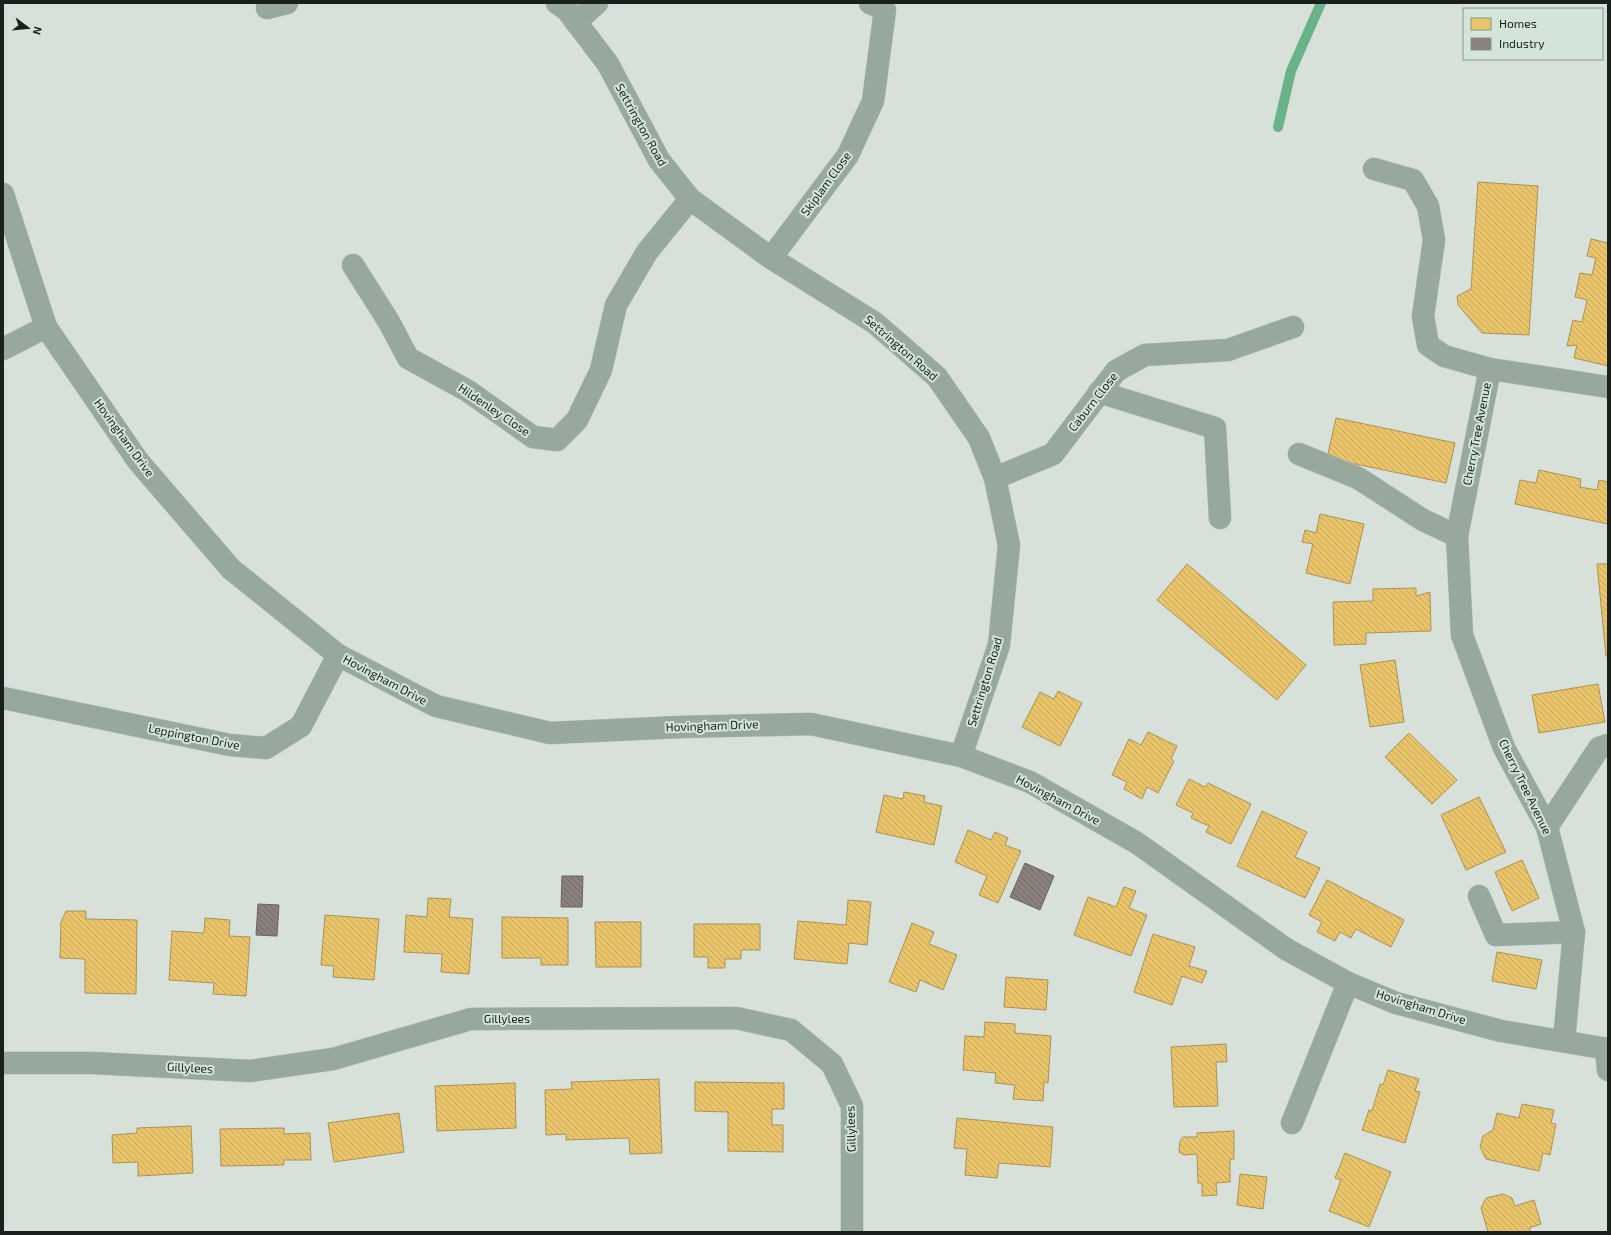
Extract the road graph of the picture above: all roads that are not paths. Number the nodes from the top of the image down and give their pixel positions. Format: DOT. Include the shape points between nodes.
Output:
graph roads {
  1 [pos="557,3"];
  2 [pos="597,3"];
  3 [pos="877,7"];
  4 [pos="576,22"];
  5 [pos="1374,169"];
  6 [pos="3,194"];
  7 [pos="690,199"];
  8 [pos="771,258"];
  9 [pos="353,266"];
  10 [pos="1293,326"];
  11 [pos="46,327"];
  12 [pos="3,349"];
  13 [pos="1490,369"];
  14 [pos="1608,387"];
  15 [pos="1099,392"];
  16 [pos="1299,454"];
  17 [pos="995,478"];
  18 [pos="1220,518"];
  19 [pos="1457,536"];
  20 [pos="338,655"];
  21 [pos="3,698"];
  22 [pos="1608,745"];
  23 [pos="961,756"];
  24 [pos="1547,826"];
  25 [pos="1479,896"];
  26 [pos="1574,932"];
  27 [pos="1348,983"];
  28 [pos="1564,1041"];
  29 [pos="1607,1049"];
  30 [pos="3,1063"];
  31 [pos="1608,1070"];
  32 [pos="1292,1124"];
  33 [pos="852,1232"];
  1 -- 4 [label="street, Settrington Road" via="567,10"];
  2 -- 4 [label="street"];
  3 -- 8 [label="street, Skiplam Close" via="873,101 848,155"];
  4 -- 7 [label="street, Settrington Road" via="608,64 658,160"];
  5 -- 13 [label="street, Cherry Tree Avenue" via="1413,180 1428,206 1434,240 1423,316 1428,345 1444,356"];
  6 -- 11 [label="street, Hovingham Drive"];
  7 -- 8 [label="street, Settrington Road"];
  7 -- 9 [label="street, Hildenley Close" via="647,252 616,305 600,370 576,420 557,440 533,437 468,391 408,358 389,322"];
  8 -- 17 [label="street, Settrington Road" via="875,323 937,377 979,438"];
  10 -- 15 [label="street, Caburn Close" via="1228,350 1145,355 1116,371"];
  11 -- 12 [label="street"];
  11 -- 20 [label="street, Hovingham Drive" via="138,461 232,569"];
  13 -- 14 [label="street"];
  13 -- 19 [label="street, Cherry Tree Avenue"];
  15 -- 17 [label="street, Caburn Close" via="1053,454"];
  15 -- 18 [label="street" via="1215,428"];
  16 -- 19 [label="street" via="1358,478 1422,520"];
  17 -- 23 [label="street, Settrington Road" via="1009,546 999,645"];
  19 -- 24 [label="street, Cherry Tree Avenue" via="1462,635 1504,748"];
  20 -- 21 [label="street, Leppington Drive" via="301,726 266,748 230,745"];
  20 -- 23 [label="street, Hovingham Drive" via="436,706 550,733 811,724"];
  22 -- 24 [label="street" via="1599,748"];
  23 -- 27 [label="street, Hovingham Drive" via="1030,782 1136,843 1286,949"];
  24 -- 26 [label="street, Cherry Tree Avenue"];
  25 -- 26 [label="street" via="1496,935"];
  26 -- 28 [label="street, Cherry Tree Avenue"];
  27 -- 28 [label="street, Hovingham Drive" via="1396,1003 1501,1031"];
  27 -- 32 [label="street"];
  28 -- 29 [label="street, Hovingham Drive"];
  29 -- 31 [label="street"];
  30 -- 33 [label="street, Gillylees" via="92,1063 250,1071 333,1059 471,1019 736,1018 790,1030 832,1064 852,1106"];
}
